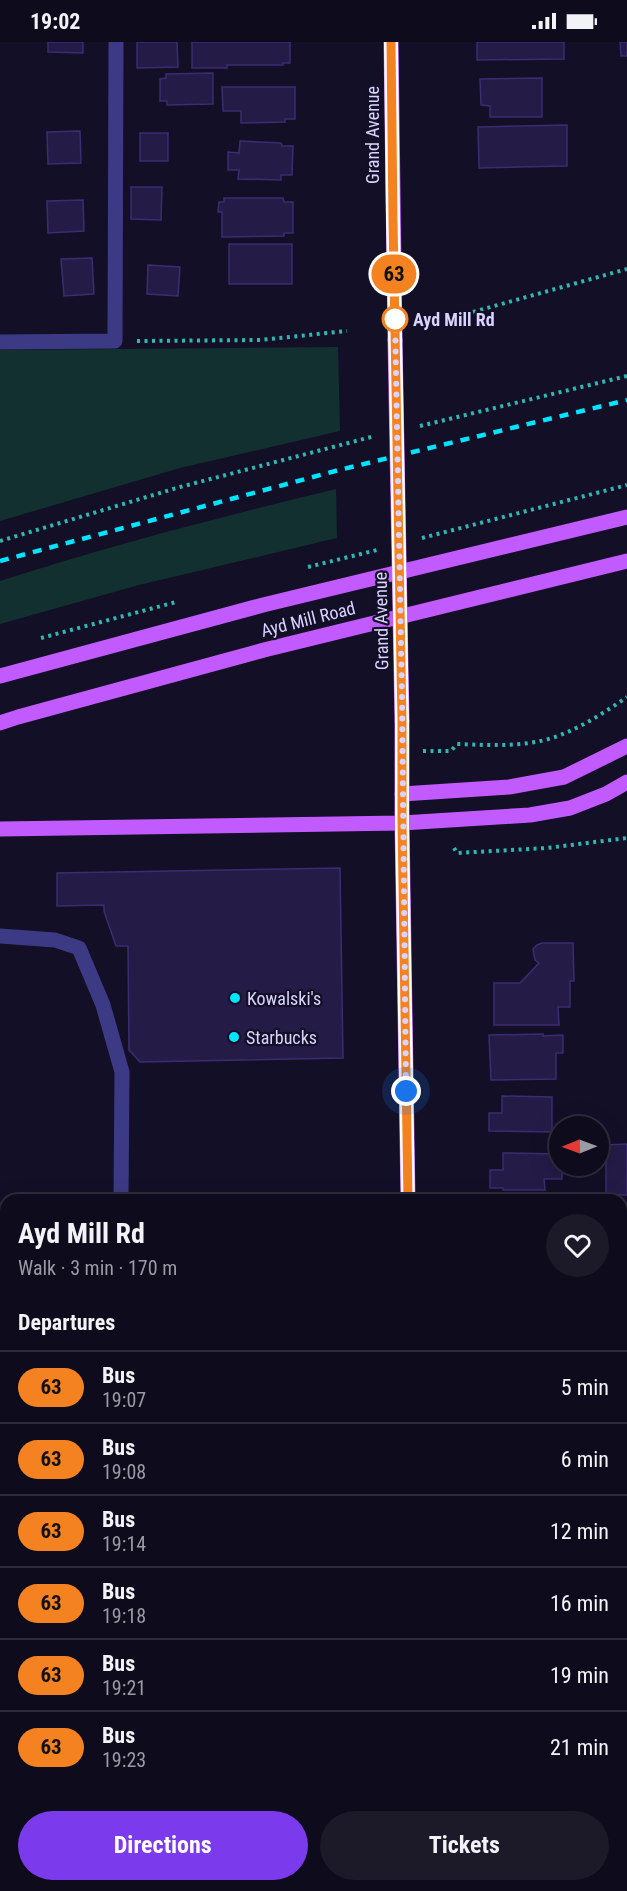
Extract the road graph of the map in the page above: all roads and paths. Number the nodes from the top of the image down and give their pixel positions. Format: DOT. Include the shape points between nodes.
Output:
graph roads {
  1 [pos="116,42"];
  2 [pos="391,42"];
  3 [pos="627,268"];
  4 [pos="444,320"];
  5 [pos="347,331"];
  6 [pos="115,341"];
  7 [pos="0,342"];
  8 [pos="627,376"];
  9 [pos="417,426"];
  10 [pos="382,435"];
  11 [pos="627,517"];
  12 [pos="0,541"];
  13 [pos="627,561"];
  14 [pos="0,676"];
  15 [pos="627,697"];
  16 [pos="0,723"];
  17 [pos="627,746"];
  18 [pos="451,751"];
  19 [pos="627,782"];
  20 [pos="402,794"];
  21 [pos="402,823"];
  22 [pos="0,829"];
  23 [pos="627,838"];
  24 [pos="454,848"];
  25 [pos="0,936"];
  26 [pos="122,1194"];
  27 [pos="408,1194"];
  1 -- 6 [label="street"];
  2 -- 20 [label="main road, Grand Avenue, bridge"];
  3 -- 4 [label="path"];
  5 -- 6 [label="path" via="260,340"];
  6 -- 7 [label="street"];
  8 -- 9 [label="path"];
  10 -- 12 [label="path" via="180,487"];
  11 -- 14 [label="main road, Ayd Mill Road" via="263,605"];
  13 -- 16 [label="main road, Ayd Mill Road" via="264,650"];
  15 -- 18 [label="path" via="592,721 545,740 505,746 457,744"];
  17 -- 20 [label="main road" via="564,777 509,788"];
  19 -- 21 [label="main road" via="570,808 530,815"];
  20 -- 21 [label="main road, Grand Avenue"];
  21 -- 22 [label="main road"];
  21 -- 27 [label="main road, Grand Avenue"];
  23 -- 24 [label="path" via="547,848 457,853"];
  25 -- 26 [label="street" via="55,940 79,948 103,1005 122,1072"];
}
